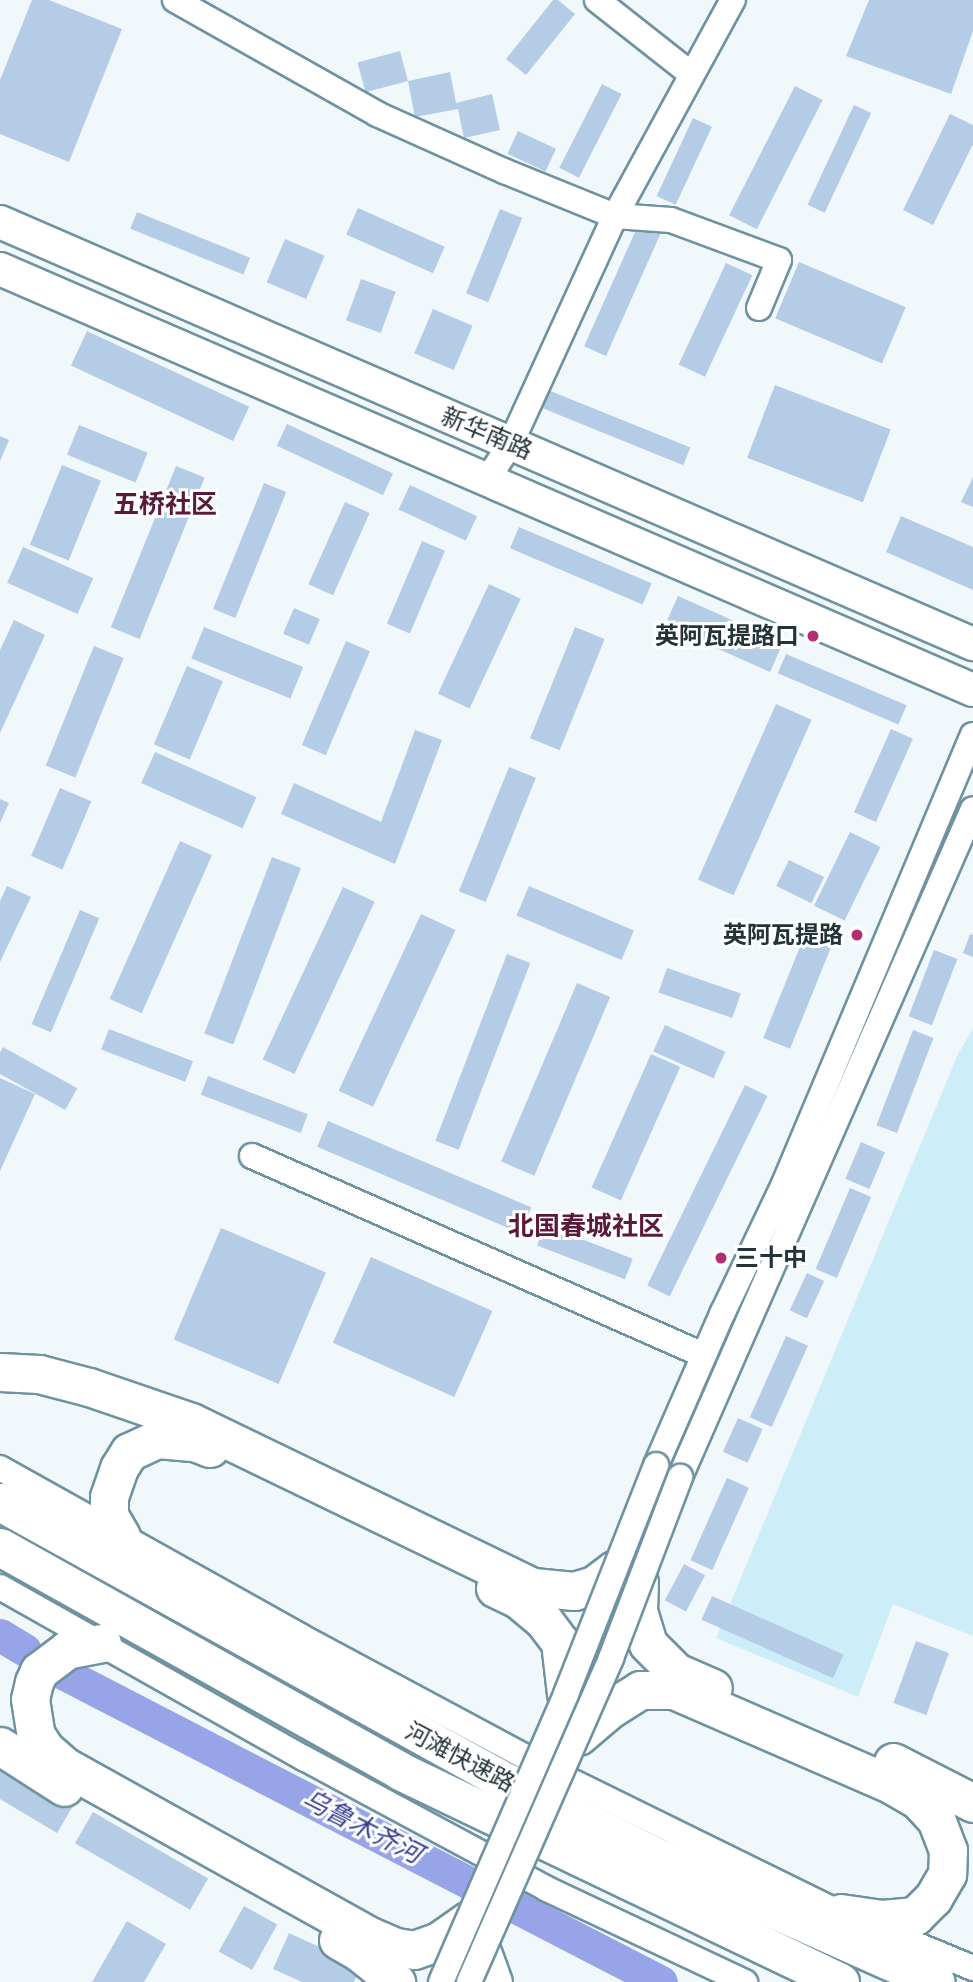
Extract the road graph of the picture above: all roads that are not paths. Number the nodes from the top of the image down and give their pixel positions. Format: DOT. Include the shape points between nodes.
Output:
graph roads {
  1 [pos="175,0"];
  2 [pos="597,0"];
  3 [pos="733,0"];
  4 [pos="691,74"];
  5 [pos="615,216"];
  6 [pos="0,222"];
  7 [pos="0,269"];
  8 [pos="759,308"];
  9 [pos="511,443"];
  10 [pos="487,480"];
  11 [pos="973,644"];
  12 [pos="973,690"];
  13 [pos="973,735"];
  14 [pos="973,809"];
  15 [pos="252,1156"];
  16 [pos="704,1355"];
  17 [pos="0,1371"];
  18 [pos="234,1450"];
  19 [pos="0,1468"];
  20 [pos="0,1503"];
  21 [pos="121,1536"];
  22 [pos="0,1547"];
  23 [pos="627,1575"];
  24 [pos="0,1587"];
  25 [pos="102,1643"];
  26 [pos="566,1693"];
  27 [pos="578,1736"];
  28 [pos="0,1746"];
  29 [pos="879,1768"];
  30 [pos="973,1803"];
  31 [pos="840,1913"];
  32 [pos="478,1959"];
  33 [pos="973,1968"];
  34 [pos="396,1982"];
  35 [pos="441,1982"];
  36 [pos="745,1982"];
  37 [pos="840,1982"];
  38 [pos="936,1982"];
  1 -- 5 [label="street" via="377,114"];
  2 -- 4 [label="street"];
  3 -- 4 [label="street"];
  4 -- 5 [label="street"];
  5 -- 8 [label="street" via="671,220 779,260"];
  5 -- 9 [label="street"];
  6 -- 9 [label="main road, 新华南路"];
  7 -- 10 [label="main road, 新华南路"];
  9 -- 10 [label="street"];
  9 -- 11 [label="main road, 新华南路"];
  10 -- 12 [label="main road, 新华南路"];
  13 -- 16 [label="street" via="784,1184"];
  14 -- 23 [label="street, bridge" via="680,1477"];
  15 -- 16 [label="street"];
  16 -- 23 [label="street, bridge" via="656,1465"];
  17 -- 18 [label="highway" via="39,1374 170,1414"];
  18 -- 21 [label="highway" via="176,1439 143,1443 129,1452 109,1497 109,1516"];
  18 -- 23 [label="highway" via="533,1587 574,1591"];
  18 -- 26 [label="highway" via="518,1600 560,1642"];
  19 -- 21 [label="street"];
  20 -- 38 [label="highway, 河滩快速路" via="497,1777 659,1858"];
  21 -- 31 [label="street" via="561,1776"];
  22 -- 37 [label="highway, 河滩快速路" via="400,1771"];
  23 -- 26 [label="street, bridge"];
  23 -- 27 [label="street, bridge"];
  23 -- 29 [label="highway, bridge" via="648,1644 676,1672"];
  24 -- 25 [label="street"];
  25 -- 32 [label="highway" via="67,1650 38,1671 30,1699 36,1735 66,1767 370,1936 414,1950 439,1941"];
  25 -- 36 [label="street" via="547,1889"];
  26 -- 32 [label="street, bridge"];
  27 -- 29 [label="highway" via="640,1690 674,1690"];
  27 -- 32 [label="street, bridge"];
  28 -- 34 [label="highway" via="29,1767 359,1952"];
  29 -- 30 [label="highway"];
  29 -- 31 [label="highway" via="936,1819 948,1850 947,1874 915,1916 882,1919"];
  31 -- 33 [label="street"];
  32 -- 35 [label="street, bridge"];
}
